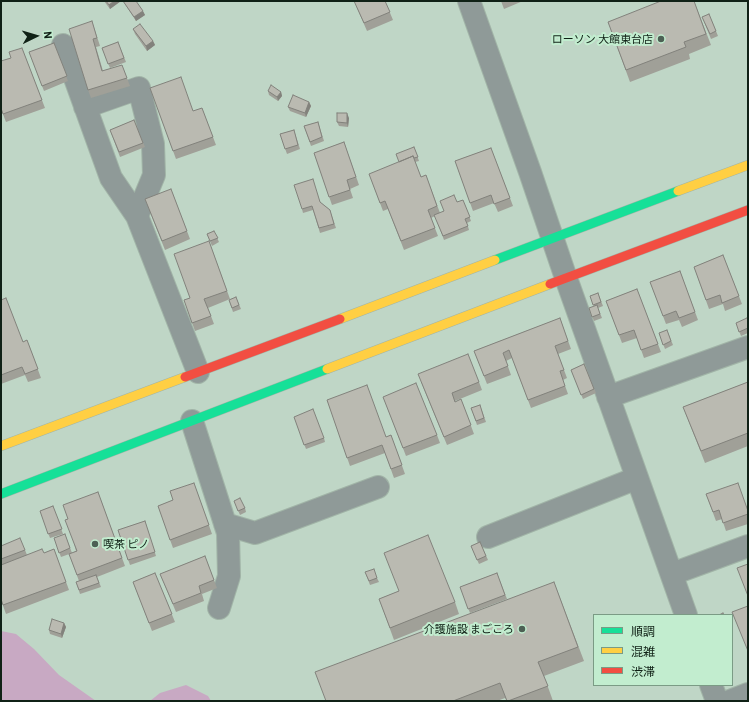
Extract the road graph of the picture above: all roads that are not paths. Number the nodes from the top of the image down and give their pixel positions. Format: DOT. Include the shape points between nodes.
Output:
graph roads {
  1 [pos="469,1"];
  2 [pos="63,45"];
  3 [pos="85,106"];
  4 [pos="748,165"];
  5 [pos="748,210"];
  6 [pos="138,216"];
  7 [pos="552,239"];
  8 [pos="566,278"];
  9 [pos="748,347"];
  10 [pos="198,372"];
  11 [pos="608,397"];
  12 [pos="192,421"];
  13 [pos="1,446"];
  14 [pos="637,478"];
  15 [pos="378,487"];
  16 [pos="1,494"];
  17 [pos="225,524"];
  18 [pos="488,537"];
  19 [pos="748,546"];
  20 [pos="672,574"];
  21 [pos="220,608"];
  22 [pos="686,614"];
  23 [pos="711,686"];
  24 [pos="748,694"];
  25 [pos="717,701"];
  26 [pos="730,701"];
  1 -- 7 [label="street"];
  2 -- 3 [label="street"];
  3 -- 6 [label="street" via="111,178"];
  3 -- 6 [label="street" via="139,88 153,144 154,175"];
  4 -- 7 [label="street"];
  5 -- 8 [label="street"];
  6 -- 10 [label="street"];
  7 -- 8 [label="street"];
  7 -- 10 [label="street"];
  8 -- 11 [label="street"];
  8 -- 12 [label="street"];
  9 -- 11 [label="street"];
  10 -- 13 [label="street"];
  11 -- 14 [label="street"];
  12 -- 16 [label="street"];
  12 -- 17 [label="street"];
  14 -- 18 [label="street"];
  14 -- 20 [label="street"];
  15 -- 17 [label="street" via="255,533"];
  17 -- 21 [label="street" via="228,533 229,576"];
  19 -- 20 [label="street"];
  20 -- 22 [label="street"];
  23 -- 25 [label="street"];
  24 -- 26 [label="street"];
}
